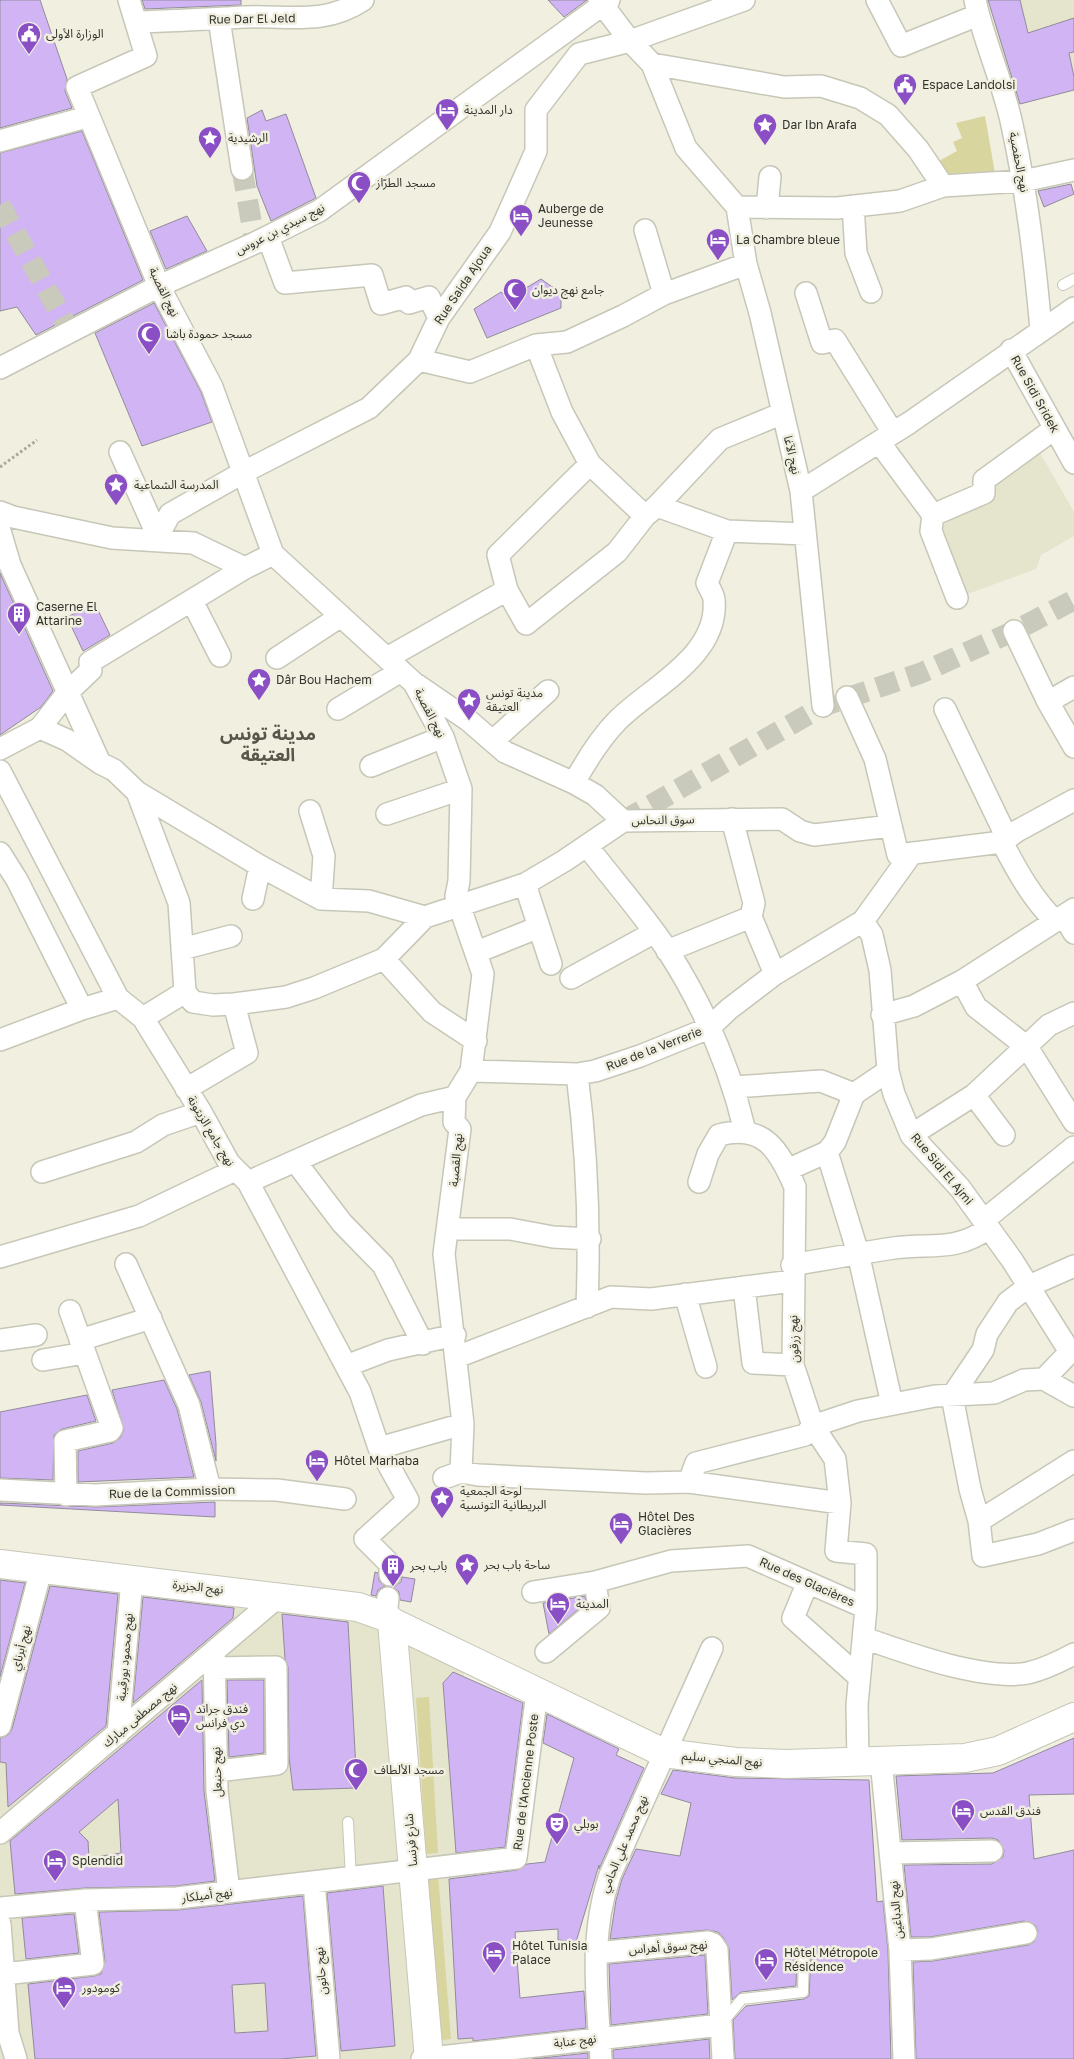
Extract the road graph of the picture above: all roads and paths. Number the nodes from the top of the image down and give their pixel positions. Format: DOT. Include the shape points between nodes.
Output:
graph roads {
  1 [pos="129,0"];
  2 [pos="364,0"];
  3 [pos="744,0"];
  4 [pos="877,0"];
  5 [pos="603,2"];
  6 [pos="976,7"];
  7 [pos="247,9"];
  8 [pos="219,19"];
  9 [pos="137,22"];
  10 [pos="630,41"];
  11 [pos="652,64"];
  12 [pos="88,117"];
  13 [pos="0,141"];
  14 [pos="242,169"];
  15 [pos="1074,170"];
  16 [pos="770,177"];
  17 [pos="1024,181"];
  18 [pos="943,186"];
  19 [pos="853,206"];
  20 [pos="737,207"];
  21 [pos="767,208"];
  22 [pos="645,230"];
  23 [pos="268,237"];
  24 [pos="746,264"];
  25 [pos="1074,279"];
  26 [pos="1063,285"];
  27 [pos="159,286"];
  28 [pos="871,292"];
  29 [pos="806,293"];
  30 [pos="664,294"];
  31 [pos="1074,308"];
  32 [pos="439,318"];
  33 [pos="1041,330"];
  34 [pos="536,345"];
  35 [pos="1011,350"];
  36 [pos="419,360"];
  37 [pos="0,368"];
  38 [pos="783,413"];
  39 [pos="1054,429"];
  40 [pos="886,438"];
  41 [pos="37,440"];
  42 [pos="120,452"];
  43 [pos="1072,455"];
  44 [pos="590,464"];
  45 [pos="0,467"];
  46 [pos="244,472"];
  47 [pos="801,491"];
  48 [pos="651,511"];
  49 [pos="0,512"];
  50 [pos="933,515"];
  51 [pos="0,531"];
  52 [pos="727,531"];
  53 [pos="805,534"];
  54 [pos="159,539"];
  55 [pos="273,554"];
  56 [pos="5,567"];
  57 [pos="245,568"];
  58 [pos="507,590"];
  59 [pos="957,598"];
  60 [pos="192,601"];
  61 [pos="341,616"];
  62 [pos="1014,631"];
  63 [pos="220,656"];
  64 [pos="278,658"];
  65 [pos="401,671"];
  66 [pos="1074,687"];
  67 [pos="68,692"];
  68 [pos="548,692"];
  69 [pos="847,697"];
  70 [pos="1048,702"];
  71 [pos="823,706"];
  72 [pos="338,709"];
  73 [pos="945,709"];
  74 [pos="40,728"];
  75 [pos="443,737"];
  76 [pos="493,742"];
  77 [pos="1074,747"];
  78 [pos="0,749"];
  79 [pos="100,763"];
  80 [pos="371,766"];
  81 [pos="0,771"];
  82 [pos="574,783"];
  83 [pos="461,789"];
  84 [pos="137,792"];
  85 [pos="1074,800"];
  86 [pos="310,811"];
  87 [pos="388,814"];
  88 [pos="732,820"];
  89 [pos="623,821"];
  90 [pos="891,826"];
  91 [pos="1004,840"];
  92 [pos="587,846"];
  93 [pos="0,853"];
  94 [pos="912,853"];
  95 [pos="260,866"];
  96 [pos="526,884"];
  97 [pos="253,899"];
  98 [pos="321,899"];
  99 [pos="460,907"];
  100 [pos="751,916"];
  101 [pos="425,917"];
  102 [pos="1067,920"];
  103 [pos="863,921"];
  104 [pos="539,927"];
  105 [pos="654,933"];
  106 [pos="231,936"];
  107 [pos="182,949"];
  108 [pos="667,951"];
  109 [pos="477,952"];
  110 [pos="384,959"];
  111 [pos="551,964"];
  112 [pos="775,974"];
  113 [pos="571,978"];
  114 [pos="962,981"];
  115 [pos="185,992"];
  116 [pos="118,998"];
  117 [pos="234,1004"];
  118 [pos="82,1009"];
  119 [pos="1074,1013"];
  120 [pos="882,1015"];
  121 [pos="144,1018"];
  122 [pos="709,1028"];
  123 [pos="0,1040"];
  124 [pos="476,1041"];
  125 [pos="1026,1046"];
  126 [pos="471,1071"];
  127 [pos="888,1071"];
  128 [pos="577,1074"];
  129 [pos="734,1087"];
  130 [pos="186,1089"];
  131 [pos="854,1094"];
  132 [pos="974,1095"];
  133 [pos="455,1097"];
  134 [pos="201,1112"];
  135 [pos="1074,1122"];
  136 [pos="745,1132"];
  137 [pos="911,1135"];
  138 [pos="1004,1135"];
  139 [pos="1074,1146"];
  140 [pos="827,1152"];
  141 [pos="295,1160"];
  142 [pos="787,1170"];
  143 [pos="42,1172"];
  144 [pos="241,1176"];
  145 [pos="699,1182"];
  146 [pos="987,1224"];
  147 [pos="449,1229"];
  148 [pos="590,1239"];
  149 [pos="858,1253"];
  150 [pos="0,1257"];
  151 [pos="126,1264"];
  152 [pos="1074,1266"];
  153 [pos="792,1273"];
  154 [pos="744,1286"];
  155 [pos="1030,1286"];
  156 [pos="685,1294"];
  157 [pos="587,1307"];
  158 [pos="70,1311"];
  159 [pos="152,1318"];
  160 [pos="36,1335"];
  161 [pos="455,1335"];
  162 [pos="0,1340"];
  163 [pos="422,1344"];
  164 [pos="83,1347"];
  165 [pos="457,1357"];
  166 [pos="43,1360"];
  167 [pos="794,1365"];
  168 [pos="346,1366"];
  169 [pos="706,1367"];
  170 [pos="1044,1379"];
  171 [pos="952,1396"];
  172 [pos="1074,1396"];
  173 [pos="892,1404"];
  174 [pos="463,1424"];
  175 [pos="813,1426"];
  176 [pos="379,1448"];
  177 [pos="1074,1461"];
  178 [pos="689,1482"];
  179 [pos="210,1488"];
  180 [pos="0,1490"];
  181 [pos="66,1495"];
  182 [pos="344,1499"];
  183 [pos="840,1503"];
  184 [pos="979,1521"];
  185 [pos="1074,1530"];
  186 [pos="0,1564"];
  187 [pos="42,1570"];
  188 [pos="390,1575"];
  189 [pos="132,1580"];
  190 [pos="595,1582"];
  191 [pos="807,1584"];
  192 [pos="534,1592"];
  193 [pos="280,1596"];
  194 [pos="866,1608"];
  195 [pos="389,1612"];
  196 [pos="864,1638"];
  197 [pos="712,1648"];
  198 [pos="546,1652"];
  199 [pos="1074,1654"];
  200 [pos="215,1660"];
  201 [pos="859,1678"];
  202 [pos="537,1692"];
  203 [pos="1074,1717"];
  204 [pos="0,1726"];
  205 [pos="118,1734"];
  206 [pos="664,1752"];
  207 [pos="869,1761"];
  208 [pos="216,1771"];
  209 [pos="348,1822"];
  210 [pos="0,1833"];
  211 [pos="992,1851"];
  212 [pos="891,1853"];
  213 [pos="413,1870"];
  214 [pos="351,1878"];
  215 [pos="314,1883"];
  216 [pos="229,1892"];
  217 [pos="85,1900"];
  218 [pos="0,1908"];
  219 [pos="0,1924"];
  220 [pos="1026,1933"];
  221 [pos="900,1950"];
  222 [pos="596,1953"];
  223 [pos="804,1954"];
  224 [pos="4,1974"];
  225 [pos="720,2025"];
  226 [pos="600,2049"];
  227 [pos="16,2059"];
  228 [pos="329,2059"];
  229 [pos="427,2059"];
  230 [pos="723,2059"];
  231 [pos="904,2059"];
  1 -- 9 [label="street"];
  2 -- 7 [label="street, Rue Dar El Jeld" via="347,11 305,19"];
  3 -- 10 [label="street, Rue Saida Ajoua"];
  4 -- 6 [label="street" via="901,46"];
  5 -- 10 [label="street"];
  5 -- 23 [label="street, نهج سيدي بن عروس" via="319,211"];
  6 -- 17 [label="street, نهج الحفصية" via="1012,123"];
  7 -- 8 [label="street, Rue Dar El Jeld"];
  8 -- 9 [label="street, Rue Dar El Jeld"];
  8 -- 14 [label="street"];
  9 -- 12 [label="street, نهج القصبة" via="146,56 77,87"];
  10 -- 11 [label="street"];
  10 -- 32 [label="street, Rue Saida Ajoua" via="579,54 536,110 536,151 500,232"];
  11 -- 18 [label="street" via="784,87 820,86 860,98 888,115 918,149"];
  11 -- 20 [label="street" via="686,148"];
  12 -- 13 [label="street"];
  12 -- 27 [label="street, نهج القصبة"];
  15 -- 17 [label="street"];
  16 -- 21 [label="street"];
  17 -- 18 [label="street"];
  17 -- 33 [label="street, نهج الحفصية"];
  18 -- 19 [label="street" via="900,201"];
  19 -- 21 [label="street"];
  19 -- 28 [label="street" via="856,253"];
  20 -- 21 [label="street"];
  20 -- 24 [label="street, نهج الآغا"];
  22 -- 30 [label="street"];
  23 -- 27 [label="street, نهج سيدي بن عروس"];
  23 -- 32 [label="street" via="285,283 372,275 381,304 406,297 409,304 429,297"];
  24 -- 30 [label="street"];
  24 -- 38 [label="street, نهج الآغا"];
  25 -- 26 [label="lane"];
  27 -- 37 [label="street, نهج سيدي بن عروس" via="68,329"];
  27 -- 46 [label="street, نهج القصبة" via="204,369"];
  29 -- 40 [label="street" via="822,342 835,340"];
  30 -- 34 [label="street" via="567,342"];
  31 -- 33 [label="street"];
  32 -- 36 [label="street, Rue Saida Ajoua"];
  33 -- 35 [label="street"];
  34 -- 36 [label="street" via="470,372"];
  34 -- 44 [label="street" via="562,412"];
  35 -- 39 [label="street, Rue Sidi Sridek"];
  35 -- 40 [label="street"];
  36 -- 46 [label="street, Rue Saida Ajoua" via="370,408"];
  38 -- 47 [label="street, نهج الآغا"];
  38 -- 48 [label="street" via="720,439"];
  39 -- 43 [label="street, Rue Sidi Sridek"];
  39 -- 50 [label="street" via="984,480 984,494"];
  40 -- 47 [label="street"];
  40 -- 50 [label="street"];
  41 -- 45 [label="path"];
  42 -- 54 [label="street"];
  44 -- 48 [label="street"];
  44 -- 58 [label="street" via="498,555"];
  46 -- 54 [label="street, Rue Saida Ajoua" via="170,514"];
  46 -- 55 [label="street, نهج القصبة"];
  47 -- 53 [label="street, نهج الآغا"];
  48 -- 52 [label="street"];
  48 -- 58 [label="street" via="617,552 526,624"];
  49 -- 54 [label="street" via="112,538"];
  50 -- 59 [label="street" via="931,531"];
  51 -- 56 [label="street"];
  52 -- 53 [label="street"];
  52 -- 82 [label="street" via="707,583 714,600 711,626 692,659 617,720"];
  53 -- 71 [label="street, نهج الآغا"];
  54 -- 57 [label="street" via="193,543"];
  55 -- 57 [label="street"];
  55 -- 61 [label="street, نهج القصبة"];
  56 -- 67 [label="street"];
  57 -- 60 [label="street"];
  58 -- 65 [label="street"];
  60 -- 63 [label="street"];
  60 -- 67 [label="street" via="90,662 91,670"];
  61 -- 64 [label="street"];
  61 -- 65 [label="street, نهج القصبة"];
  62 -- 70 [label="street"];
  65 -- 72 [label="street"];
  65 -- 75 [label="street, نهج القصبة"];
  65 -- 76 [label="street, سوق النحاس"];
  66 -- 70 [label="street"];
  67 -- 74 [label="street"];
  67 -- 79 [label="street"];
  68 -- 76 [label="street"];
  69 -- 90 [label="street" via="875,759"];
  70 -- 77 [label="street"];
  73 -- 91 [label="street"];
  74 -- 78 [label="street"];
  74 -- 79 [label="street" via="67,740"];
  75 -- 80 [label="street"];
  75 -- 83 [label="street, نهج القصبة"];
  76 -- 82 [label="street, سوق النحاس" via="505,752"];
  79 -- 84 [label="street" via="114,770"];
  81 -- 116 [label="street, نهج جامع الزيتونة"];
  82 -- 89 [label="street, سوق النحاس" via="595,794"];
  83 -- 87 [label="street"];
  83 -- 99 [label="street, نهج القصبة" via="456,896"];
  84 -- 95 [label="street"];
  84 -- 107 [label="street" via="179,903"];
  85 -- 91 [label="street"];
  86 -- 98 [label="street" via="324,856"];
  88 -- 89 [label="street, سوق النحاس"];
  88 -- 90 [label="street, سوق النحاس" via="782,819 800,831 814,834"];
  88 -- 100 [label="street" via="754,902"];
  89 -- 92 [label="street"];
  90 -- 94 [label="street" via="898,855"];
  91 -- 94 [label="street"];
  91 -- 102 [label="street" via="1017,871 1037,903"];
  92 -- 96 [label="street"];
  92 -- 105 [label="street"];
  93 -- 118 [label="street"];
  94 -- 103 [label="street"];
  95 -- 97 [label="street"];
  95 -- 98 [label="street"];
  96 -- 99 [label="street"];
  96 -- 104 [label="street"];
  98 -- 101 [label="street" via="369,901"];
  99 -- 101 [label="street"];
  99 -- 109 [label="street, نهج القصبة"];
  100 -- 108 [label="street"];
  100 -- 112 [label="street"];
  101 -- 110 [label="street"];
  102 -- 114 [label="street"];
  103 -- 112 [label="street, Rue de la Verrerie"];
  103 -- 120 [label="street, Rue Sidi El Ajmi" via="872,935 880,970"];
  104 -- 109 [label="street"];
  104 -- 111 [label="street"];
  105 -- 108 [label="street"];
  105 -- 113 [label="street"];
  106 -- 107 [label="street"];
  107 -- 115 [label="street"];
  108 -- 122 [label="street"];
  109 -- 124 [label="street, نهج القصبة" via="483,974"];
  110 -- 117 [label="street" via="286,997"];
  110 -- 124 [label="street" via="432,1012"];
  112 -- 122 [label="street, Rue de la Verrerie"];
  114 -- 120 [label="street" via="914,1006"];
  114 -- 125 [label="street" via="976,1007"];
  115 -- 117 [label="street" via="193,1002"];
  115 -- 121 [label="street"];
  116 -- 118 [label="street"];
  116 -- 121 [label="street, نهج جامع الزيتونة"];
  117 -- 130 [label="street" via="247,1053"];
  118 -- 123 [label="street"];
  119 -- 125 [label="street" via="1049,1025"];
  120 -- 127 [label="street, Rue Sidi El Ajmi"];
  121 -- 130 [label="street, نهج جامع الزيتونة"];
  122 -- 128 [label="street, Rue de la Verrerie" via="640,1056"];
  122 -- 129 [label="street"];
  124 -- 126 [label="street, نهج القصبة"];
  125 -- 132 [label="street"];
  125 -- 135 [label="street"];
  126 -- 128 [label="street, Rue de la Verrerie"];
  126 -- 133 [label="street, نهج القصبة"];
  127 -- 131 [label="street"];
  127 -- 137 [label="street, Rue Sidi El Ajmi"];
  128 -- 148 [label="street"];
  129 -- 131 [label="street" via="821,1081"];
  129 -- 136 [label="street"];
  130 -- 134 [label="street, نهج جامع الزيتونة"];
  131 -- 140 [label="street" via="835,1142"];
  132 -- 137 [label="street"];
  132 -- 138 [label="street"];
  133 -- 141 [label="street" via="421,1105"];
  133 -- 147 [label="street, نهج القصبة" via="454,1122 460,1129"];
  134 -- 143 [label="street" via="163,1125 136,1142"];
  134 -- 144 [label="street, نهج جامع الزيتونة"];
  136 -- 142 [label="street, نهج زرقون" via="763,1137"];
  136 -- 145 [label="street, نهج زرقون" via="719,1135 708,1154"];
  137 -- 146 [label="street, Rue Sidi El Ajmi" via="960,1188"];
  139 -- 146 [label="street"];
  140 -- 142 [label="street"];
  140 -- 149 [label="street"];
  141 -- 144 [label="street"];
  141 -- 163 [label="street" via="342,1223 383,1265"];
  142 -- 153 [label="street, نهج زرقون" via="795,1187"];
  144 -- 150 [label="street" via="139,1216"];
  144 -- 168 [label="street, نهج جامع الزيتونة"];
  146 -- 149 [label="street" via="974,1238 946,1246"];
  146 -- 155 [label="street, Rue Sidi El Ajmi"];
  147 -- 148 [label="street" via="510,1229 553,1237"];
  147 -- 161 [label="street, نهج القصبة" via="444,1254"];
  148 -- 157 [label="street"];
  149 -- 153 [label="street"];
  149 -- 173 [label="street"];
  151 -- 159 [label="street"];
  152 -- 155 [label="street"];
  153 -- 154 [label="street"];
  153 -- 167 [label="street, نهج زرقون"];
  154 -- 156 [label="street"];
  154 -- 167 [label="street" via="753,1363"];
  155 -- 170 [label="street, Rue Sidi El Ajmi" via="1070,1352"];
  155 -- 171 [label="street" via="1008,1302 987,1334 983,1350"];
  156 -- 157 [label="street" via="651,1299 611,1297"];
  156 -- 169 [label="street"];
  157 -- 165 [label="street"];
  158 -- 164 [label="street"];
  159 -- 164 [label="street"];
  159 -- 179 [label="street" via="189,1405"];
  160 -- 162 [label="street"];
  161 -- 163 [label="street"];
  161 -- 165 [label="street, نهج القصبة"];
  163 -- 168 [label="street" via="388,1350"];
  164 -- 166 [label="street"];
  164 -- 181 [label="street" via="112,1428 65,1441"];
  165 -- 174 [label="street, نهج القصبة"];
  167 -- 175 [label="street, نهج زرقون"];
  168 -- 176 [label="street, نهج جامع الزيتونة" via="360,1392"];
  170 -- 171 [label="street" via="1024,1380 994,1393"];
  170 -- 172 [label="street"];
  171 -- 173 [label="street"];
  171 -- 184 [label="street"];
  173 -- 175 [label="street"];
  174 -- 176 [label="street"];
  174 -- 178 [label="street, نهج القصبة" via="452,1475"];
  175 -- 178 [label="street" via="805,1435 696,1463"];
  175 -- 183 [label="street, نهج زرقون" via="835,1459"];
  176 -- 188 [label="street, نهج جامع الزيتونة" via="408,1500 365,1539 390,1564"];
  177 -- 184 [label="street"];
  178 -- 183 [label="street"];
  179 -- 181 [label="street, Rue de la Commission"];
  179 -- 182 [label="street, Rue de la Commission" via="277,1490"];
  180 -- 181 [label="street, Rue de la Commission"];
  183 -- 194 [label="street, نهج زرقون" via="836,1551 866,1554"];
  184 -- 185 [label="street" via="983,1556 1038,1544"];
  186 -- 187 [label="main road, نهج الجزيرة"];
  187 -- 189 [label="main road, نهج الجزيرة"];
  187 -- 204 [label="street, نهج أبرناي"];
  189 -- 193 [label="main road, نهج الجزيرة"];
  189 -- 205 [label="street, نهج محمود بورقيبة"];
  190 -- 191 [label="street, Rue des Glacières" via="672,1561 748,1556"];
  190 -- 192 [label="street, Rue des Glacières"];
  190 -- 198 [label="street" via="599,1608"];
  191 -- 194 [label="street, Rue des Glacières"];
  191 -- 201 [label="street" via="793,1618"];
  193 -- 195 [label="main road, نهج الجزيرة"];
  193 -- 200 [label="street, نهج مصطفى مبارك"];
  194 -- 196 [label="street, Rue des Glacières"];
  195 -- 202 [label="main road, نهج المنجي سليم"];
  195 -- 213 [label="main road, شارع فرنسا"];
  196 -- 199 [label="street" via="988,1673 1027,1673 1053,1666"];
  196 -- 201 [label="street, Rue des Glacières"];
  197 -- 206 [label="street, نهج محمد علي الحامي"];
  200 -- 205 [label="street, نهج مصطفى مبارك"];
  200 -- 208 [label="street, نهج حنبعل"];
  200 -- 208 [label="street" via="276,1667 277,1764"];
  201 -- 207 [label="street, نهج الدباغين"];
  202 -- 206 [label="main road, نهج المنجي سليم"];
  202 -- 213 [label="street, Rue de l'Ancienne Poste" via="516,1858"];
  203 -- 207 [label="main road, نهج المنجي سليم" via="998,1751 979,1756"];
  205 -- 210 [label="street, نهج مصطفى مبارك"];
  206 -- 207 [label="main road, نهج المنجي سليم" via="736,1762"];
  206 -- 222 [label="street, نهج محمد علي الحامي" via="600,1903"];
  207 -- 212 [label="street, نهج الدباغين"];
  208 -- 216 [label="street, نهج حنبعل"];
  209 -- 214 [label="lane"];
  211 -- 212 [label="street"];
  212 -- 221 [label="street, نهج الدباغين"];
  213 -- 214 [label="street, نهج أميلكار"];
  213 -- 229 [label="main road, شارع فرنسا"];
  214 -- 215 [label="street, نهج أميلكار"];
  215 -- 216 [label="street, نهج أميلكار"];
  215 -- 228 [label="street, نهج حانون"];
  216 -- 217 [label="street, نهج أميلكار" via="177,1898"];
  217 -- 218 [label="street, نهج أميلكار"];
  217 -- 224 [label="street" via="93,1964"];
  219 -- 224 [label="street"];
  220 -- 221 [label="street"];
  221 -- 231 [label="street, نهج الدباغين"];
  222 -- 225 [label="street, نهج سوق أهراس" via="713,1944 717,1950"];
  222 -- 226 [label="street, نهج محمد علي الحامي"];
  223 -- 225 [label="lane" via="803,1992 742,1999"];
  224 -- 227 [label="street" via="8,2033"];
  225 -- 226 [label="street, نهج عنابة"];
  225 -- 230 [label="street, نهج سوق أهراس"];
  226 -- 229 [label="street, نهج عنابة"];
}
